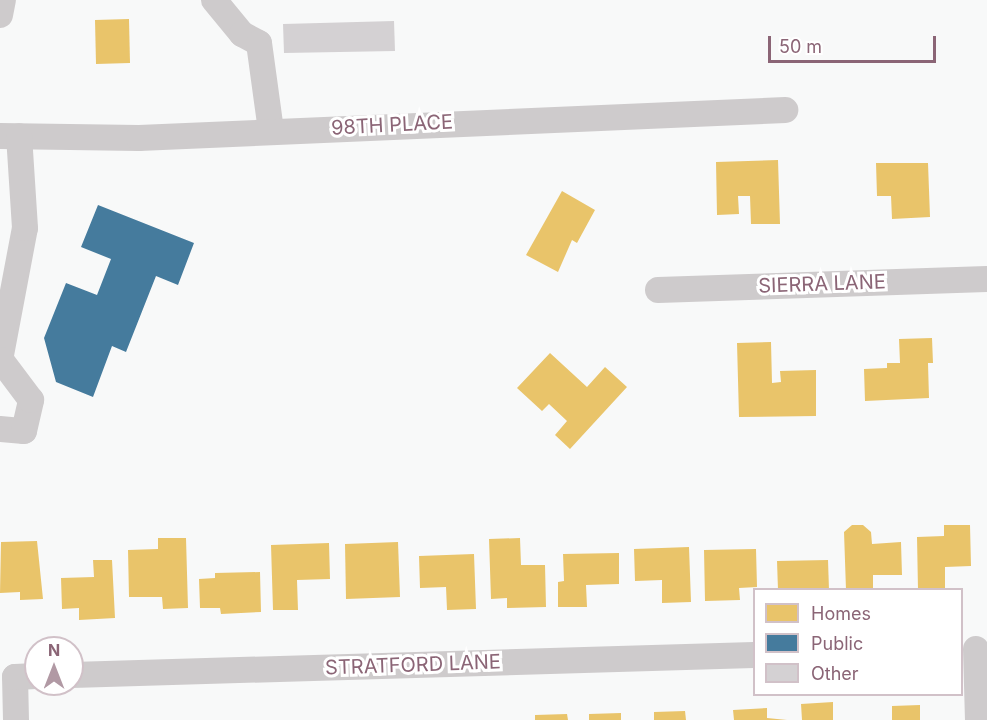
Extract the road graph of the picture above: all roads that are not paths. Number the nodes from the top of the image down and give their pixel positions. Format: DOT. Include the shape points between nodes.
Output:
graph roads {
  1 [pos="3,0"];
  2 [pos="214,0"];
  3 [pos="0,15"];
  4 [pos="785,110"];
  5 [pos="271,131"];
  6 [pos="10,136"];
  7 [pos="987,279"];
  8 [pos="658,290"];
  9 [pos="0,360"];
  10 [pos="0,429"];
  11 [pos="975,649"];
  12 [pos="753,655"];
  13 [pos="84,675"];
  14 [pos="24,677"];
  15 [pos="16,720"];
  16 [pos="978,720"];
  1 -- 3 [label="street"];
  2 -- 5 [label="street" via="242,34 259,43"];
  4 -- 5 [label="street, 98TH PLACE"];
  5 -- 6 [label="street, 98TH PLACE" via="139,138"];
  6 -- 9 [label="street" via="25,228"];
  7 -- 8 [label="street, SIERRA LANE"];
  9 -- 10 [label="street" via="30,400 24,431"];
  11 -- 16 [label="street"];
  12 -- 13 [label="street, STRATFORD LANE"];
  14 -- 15 [label="street" via="15,677"];
}
